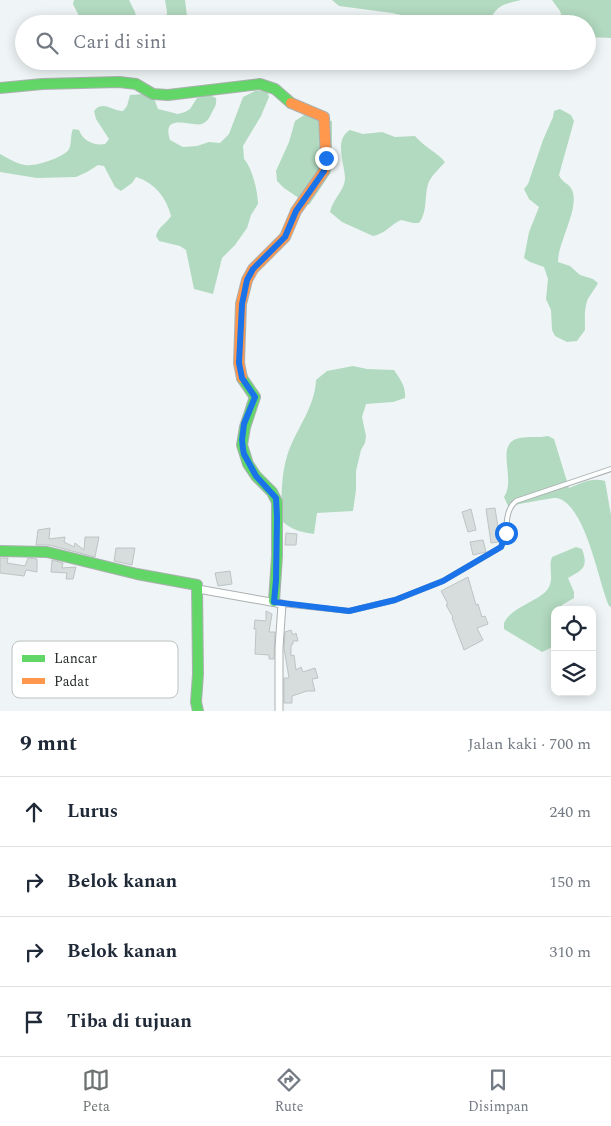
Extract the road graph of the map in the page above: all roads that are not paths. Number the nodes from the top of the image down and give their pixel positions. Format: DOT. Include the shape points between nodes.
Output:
graph roads {
  1 [pos="0,88"];
  2 [pos="611,469"];
  3 [pos="0,551"];
  4 [pos="198,589"];
  5 [pos="278,602"];
  6 [pos="198,711"];
  7 [pos="279,711"];
  1 -- 5 [label="street" via="118,82 136,84 153,94 168,96 260,84 274,89 294,105 324,117 324,171 296,211 285,237 253,269 242,304 240,372 255,397 244,424 243,449 256,476 276,498"];
  2 -- 5 [label="lane" via="516,501 508,510 501,547 443,581 395,600 349,611"];
  3 -- 4 [label="street" via="47,552 195,584"];
  4 -- 5 [label="street"];
  4 -- 6 [label="street"];
  5 -- 7 [label="street"];
}
